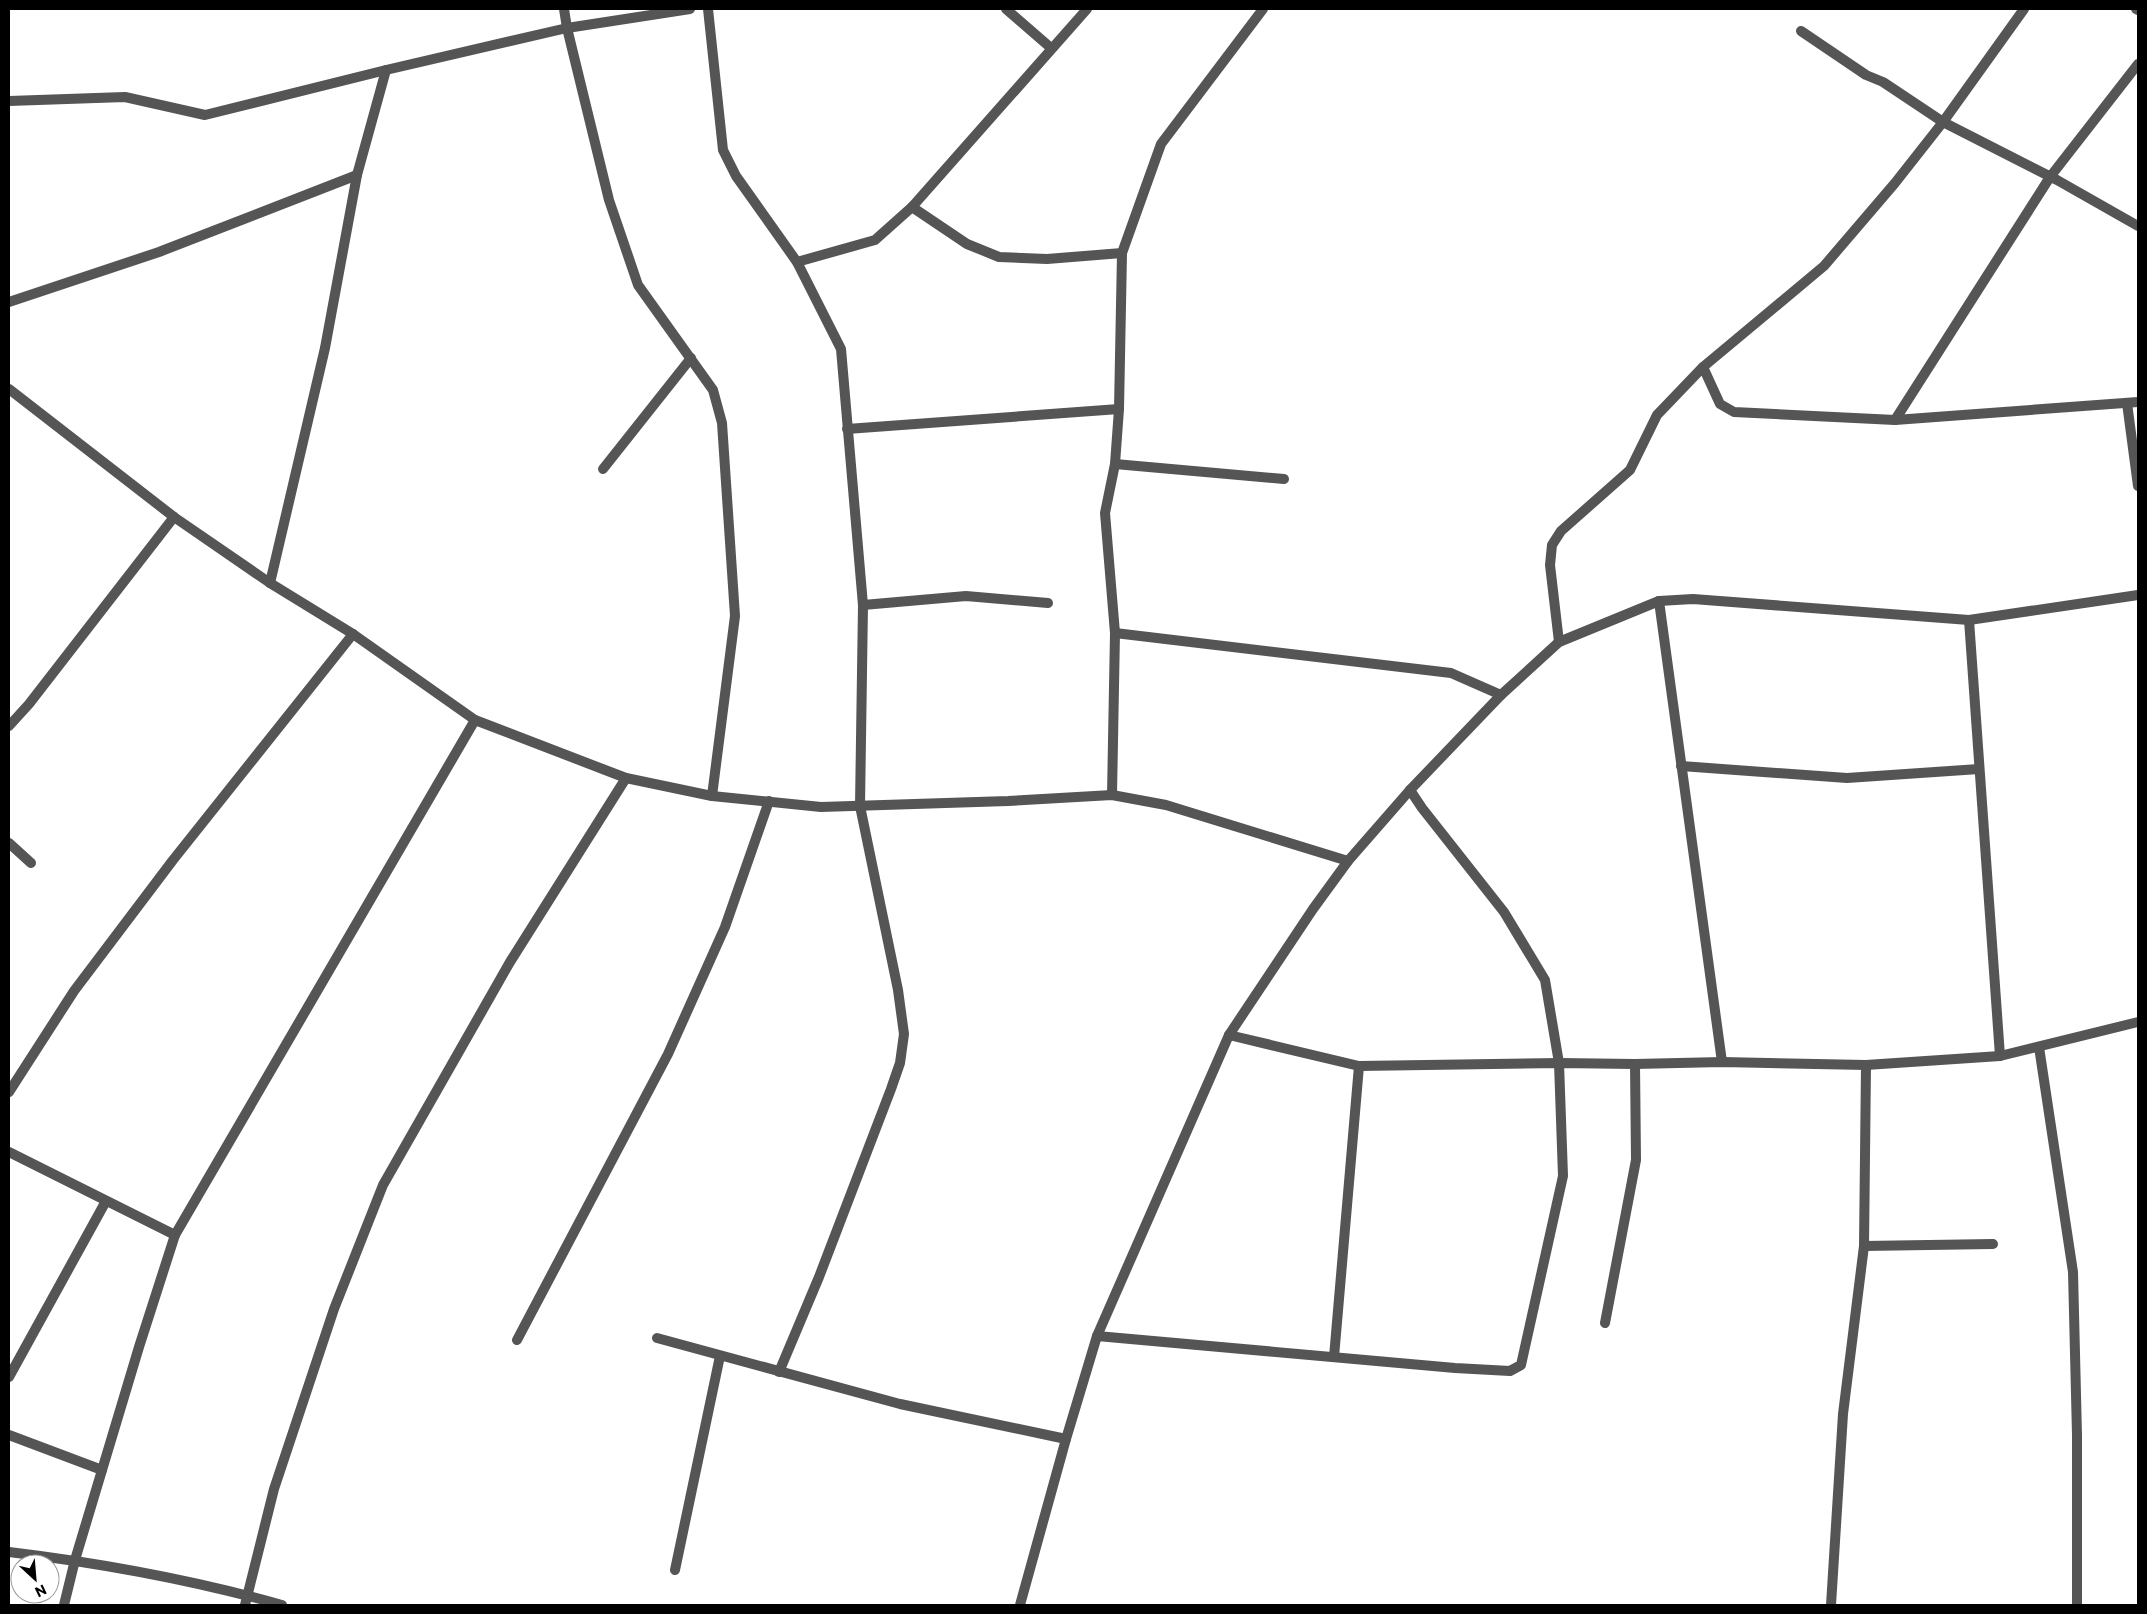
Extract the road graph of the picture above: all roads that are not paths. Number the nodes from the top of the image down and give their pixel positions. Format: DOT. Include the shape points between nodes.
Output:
graph roads {
  1 [pos="564,9"];
  2 [pos="690,9"];
  3 [pos="708,9"];
  4 [pos="1006,9"];
  5 [pos="1087,9"];
  6 [pos="1262,9"];
  7 [pos="2024,9"];
  8 [pos="567,28"];
  9 [pos="1801,31"];
  10 [pos="1051,48"];
  11 [pos="2138,64"];
  12 [pos="386,70"];
  13 [pos="9,101"];
  14 [pos="1943,122"];
  15 [pos="357,175"];
  16 [pos="2050,176"];
  17 [pos="912,208"];
  18 [pos="2138,226"];
  19 [pos="1122,253"];
  20 [pos="797,262"];
  21 [pos="9,302"];
  22 [pos="691,358"];
  23 [pos="1703,367"];
  24 [pos="9,389"];
  25 [pos="2138,402"];
  26 [pos="2127,403"];
  27 [pos="1119,409"];
  28 [pos="1895,420"];
  29 [pos="847,429"];
  30 [pos="1116,464"];
  31 [pos="603,469"];
  32 [pos="1284,479"];
  33 [pos="2138,486"];
  34 [pos="174,517"];
  35 [pos="270,583"];
  36 [pos="2138,595"];
  37 [pos="1660,601"];
  38 [pos="1048,603"];
  39 [pos="863,605"];
  40 [pos="1970,620"];
  41 [pos="1115,632"];
  42 [pos="353,634"];
  43 [pos="1559,642"];
  44 [pos="1502,695"];
  45 [pos="476,720"];
  46 [pos="9,726"];
  47 [pos="1681,766"];
  48 [pos="1979,769"];
  49 [pos="626,778"];
  50 [pos="1410,790"];
  51 [pos="1112,795"];
  52 [pos="712,796"];
  53 [pos="770,801"];
  54 [pos="860,806"];
  55 [pos="9,842"];
  56 [pos="1348,861"];
  57 [pos="31,863"];
  58 [pos="2138,1022"];
  59 [pos="1229,1036"];
  60 [pos="2039,1047"];
  61 [pos="2000,1056"];
  62 [pos="1722,1062"];
  63 [pos="1559,1063"];
  64 [pos="1635,1064"];
  65 [pos="1866,1065"];
  66 [pos="1358,1066"];
  67 [pos="9,1092"];
  68 [pos="9,1152"];
  69 [pos="106,1201"];
  70 [pos="175,1235"];
  71 [pos="1993,1244"];
  72 [pos="1864,1246"];
  73 [pos="1605,1323"];
  74 [pos="1097,1336"];
  75 [pos="657,1338"];
  76 [pos="517,1340"];
  77 [pos="720,1356"];
  78 [pos="1334,1357"];
  79 [pos="779,1372"];
  80 [pos="9,1377"];
  81 [pos="9,1435"];
  82 [pos="1066,1439"];
  83 [pos="102,1470"];
  84 [pos="9,1552"];
  85 [pos="75,1560"];
  86 [pos="675,1570"];
  87 [pos="246,1600"];
  88 [pos="64,1605"];
  89 [pos="282,1605"];
  90 [pos="1020,1605"];
  91 [pos="1831,1605"];
  92 [pos="2077,1605"];
  1 -- 8 [label="street"];
  2 -- 8 [label="street"];
  3 -- 20 [label="street" via="723,150 736,176"];
  4 -- 10 [label="street"];
  5 -- 10 [label="street"];
  6 -- 19 [label="street" via="1161,144"];
  7 -- 14 [label="street"];
  8 -- 12 [label="street"];
  8 -- 22 [label="street" via="609,200 638,285"];
  9 -- 14 [label="street"];
  10 -- 17 [label="street"];
  11 -- 16 [label="street"];
  12 -- 13 [label="street" via="205,115 125,97"];
  12 -- 15 [label="street"];
  14 -- 16 [label="street"];
  14 -- 23 [label="street" via="1824,266"];
  15 -- 21 [label="street" via="159,252"];
  15 -- 35 [label="street" via="325,348"];
  16 -- 18 [label="street"];
  16 -- 28 [label="street"];
  17 -- 19 [label="street" via="967,244 999,257 1047,259"];
  17 -- 20 [label="street" via="875,240"];
  19 -- 27 [label="street"];
  20 -- 29 [label="street" via="841,349"];
  22 -- 31 [label="street"];
  22 -- 52 [label="street" via="713,390 722,423 736,616"];
  23 -- 28 [label="street" via="1720,404 1734,412"];
  23 -- 43 [label="street" via="1657,415 1630,470 1561,531 1552,545 1550,565"];
  24 -- 34 [label="street"];
  25 -- 26 [label="street"];
  26 -- 28 [label="street"];
  26 -- 33 [label="street"];
  27 -- 29 [label="street"];
  27 -- 30 [label="street"];
  29 -- 39 [label="street"];
  30 -- 32 [label="street"];
  30 -- 41 [label="street" via="1106,513"];
  34 -- 35 [label="street"];
  34 -- 46 [label="street" via="30,704"];
  35 -- 42 [label="street"];
  36 -- 40 [label="street"];
  37 -- 40 [label="street" via="1693,599"];
  37 -- 43 [label="street"];
  37 -- 47 [label="street"];
  38 -- 39 [label="street" via="966,596"];
  39 -- 54 [label="street"];
  40 -- 48 [label="street"];
  41 -- 44 [label="street" via="1451,673"];
  41 -- 51 [label="street"];
  42 -- 45 [label="street"];
  42 -- 67 [label="street" via="173,860 74,991"];
  43 -- 44 [label="street"];
  44 -- 50 [label="street"];
  45 -- 49 [label="street"];
  45 -- 70 [label="street"];
  47 -- 48 [label="street" via="1847,778"];
  47 -- 62 [label="street"];
  48 -- 61 [label="street"];
  49 -- 52 [label="street"];
  49 -- 87 [label="street" via="510,962 383,1185 334,1309 280,1470"];
  50 -- 56 [label="street"];
  50 -- 63 [label="street" via="1504,912 1545,980"];
  51 -- 54 [label="street"];
  51 -- 56 [label="street" via="1166,805"];
  52 -- 53 [label="street"];
  53 -- 54 [label="street" via="821,807"];
  53 -- 76 [label="street" via="725,927 668,1054"];
  54 -- 79 [label="street" via="898,990 904,1034 900,1063 819,1278"];
  55 -- 57 [label="street"];
  56 -- 59 [label="street"];
  58 -- 60 [label="street"];
  59 -- 66 [label="street"];
  59 -- 74 [label="street"];
  60 -- 61 [label="street"];
  60 -- 92 [label="street" via="2073,1272"];
  61 -- 65 [label="street"];
  62 -- 64 [label="street"];
  62 -- 65 [label="street"];
  63 -- 64 [label="street"];
  63 -- 66 [label="street"];
  63 -- 78 [label="street" via="1563,1176 1520,1365 1510,1371"];
  64 -- 73 [label="street" via="1636,1160"];
  65 -- 72 [label="street"];
  66 -- 78 [label="street"];
  68 -- 69 [label="street"];
  69 -- 70 [label="street"];
  69 -- 80 [label="street"];
  70 -- 83 [label="street"];
  71 -- 72 [label="street"];
  72 -- 91 [label="street" via="1843,1414"];
  74 -- 78 [label="street"];
  74 -- 82 [label="street"];
  75 -- 77 [label="street"];
  77 -- 79 [label="street"];
  77 -- 86 [label="street"];
  79 -- 82 [label="street" via="900,1404"];
  81 -- 83 [label="street"];
  82 -- 90 [label="street"];
  83 -- 85 [label="street"];
  84 -- 85 [label="street"];
  85 -- 87 [label="street"];
  85 -- 88 [label="street"];
  87 -- 89 [label="street"];
}
